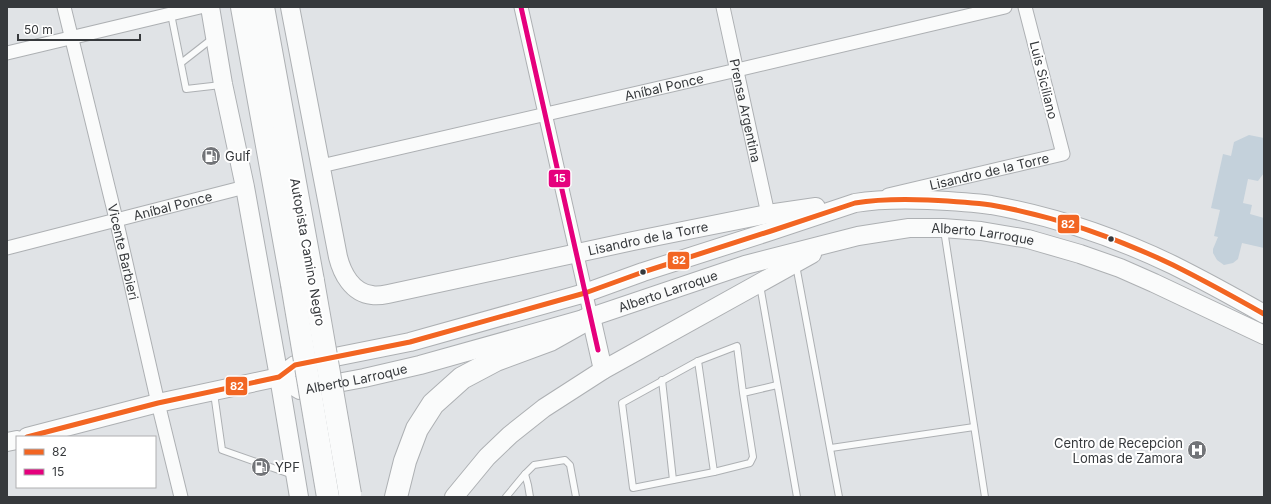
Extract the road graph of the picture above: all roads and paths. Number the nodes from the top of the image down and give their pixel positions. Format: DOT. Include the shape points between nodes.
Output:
graph roads {
  1 [pos="64,7"];
  2 [pos="200,7"];
  3 [pos="210,7"];
  4 [pos="242,7"];
  5 [pos="264,7"];
  6 [pos="290,7"];
  7 [pos="521,7"];
  8 [pos="723,7"];
  9 [pos="1005,7"];
  10 [pos="1025,7"];
  11 [pos="171,14"];
  12 [pos="215,37"];
  13 [pos="71,38"];
  14 [pos="7,53"];
  15 [pos="181,63"];
  16 [pos="737,70"];
  17 [pos="223,84"];
  18 [pos="546,114"];
  19 [pos="1063,154"];
  20 [pos="322,166"];
  21 [pos="245,187"];
  22 [pos="862,202"];
  23 [pos="768,214"];
  24 [pos="116,220"];
  25 [pos="943,228"];
  26 [pos="836,241"];
  27 [pos="7,248"];
  28 [pos="577,253"];
  29 [pos="795,264"];
  30 [pos="759,283"];
  31 [pos="585,292"];
  32 [pos="1264,314"];
  33 [pos="591,317"];
  34 [pos="1264,335"];
  35 [pos="698,361"];
  36 [pos="603,370"];
  37 [pos="279,377"];
  38 [pos="662,380"];
  39 [pos="777,385"];
  40 [pos="214,391"];
  41 [pos="743,393"];
  42 [pos="158,403"];
  43 [pos="974,427"];
  44 [pos="31,436"];
  45 [pos="831,448"];
  46 [pos="714,472"];
  47 [pos="525,474"];
  48 [pos="296,476"];
  49 [pos="673,480"];
  50 [pos="351,495"];
  51 [pos="181,497"];
  52 [pos="299,497"];
  53 [pos="328,497"];
  54 [pos="396,497"];
  55 [pos="454,497"];
  56 [pos="506,497"];
  57 [pos="530,497"];
  58 [pos="576,497"];
  59 [pos="797,497"];
  60 [pos="839,497"];
  61 [pos="985,497"];
  1 -- 13 [label="street, Vicente Barbieri"];
  2 -- 11 [label="street"];
  3 -- 12 [label="main road"];
  4 -- 53 [label="highway, Autopista Camino Negro, bridge"];
  5 -- 50 [label="highway, Autopista Camino Negro, bridge"];
  6 -- 20 [label="main road"];
  7 -- 18 [label="street"];
  8 -- 16 [label="street, Prensa Argentina"];
  9 -- 16 [label="street, Aníbal Ponce"];
  10 -- 19 [label="street, Luis Siciliano"];
  11 -- 13 [label="street"];
  11 -- 15 [label="lane"];
  12 -- 15 [label="lane"];
  12 -- 17 [label="main road"];
  13 -- 14 [label="street"];
  13 -- 24 [label="street, Vicente Barbieri"];
  15 -- 17 [label="lane" via="186,89"];
  16 -- 18 [label="street, Aníbal Ponce"];
  16 -- 23 [label="street, Prensa Argentina"];
  17 -- 21 [label="main road"];
  18 -- 20 [label="street, Aníbal Ponce"];
  18 -- 28 [label="street"];
  19 -- 22 [label="street, Lisandro de la Torre"];
  20 -- 28 [label="main road, Lisandro de la Torre" via="338,257 345,276 360,292 370,295 388,294"];
  21 -- 24 [label="street, Aníbal Ponce"];
  21 -- 37 [label="main road"];
  22 -- 23 [label="main road, Lisandro de la Torre"];
  22 -- 31 [label="main road, Alberto Larroque"];
  22 -- 32 [label="main road, Alberto Larroque" via="903,199 957,201 1038,215 1126,245 1172,265"];
  23 -- 28 [label="main road, Lisandro de la Torre"];
  24 -- 27 [label="street, Aníbal Ponce"];
  24 -- 42 [label="street, Vicente Barbieri"];
  25 -- 26 [label="main road, Alberto Larroque" via="909,228"];
  25 -- 34 [label="main road, Alberto Larroque" via="1028,239 1114,265"];
  25 -- 43 [label="lane"];
  26 -- 29 [label="main road"];
  26 -- 33 [label="main road, Alberto Larroque" via="745,265"];
  28 -- 31 [label="street"];
  29 -- 30 [label="main road"];
  29 -- 45 [label="lane"];
  30 -- 36 [label="main road"];
  30 -- 39 [label="lane"];
  31 -- 33 [label="street"];
  31 -- 37 [label="main road, Alberto Larroque" via="410,342 296,365"];
  33 -- 36 [label="main road"];
  33 -- 37 [label="main road, Alberto Larroque" via="357,380 300,390"];
  33 -- 54 [label="highway" via="550,340 496,360 462,378 432,404 417,429 405,461"];
  35 -- 38 [label="lane"];
  35 -- 41 [label="lane" via="737,346"];
  35 -- 46 [label="lane"];
  36 -- 55 [label="main road" via="544,408 510,435 487,457"];
  37 -- 40 [label="main road"];
  37 -- 48 [label="main road"];
  38 -- 49 [label="lane"];
  38 -- 49 [label="lane" via="622,403 633,488"];
  39 -- 41 [label="lane"];
  39 -- 59 [label="lane"];
  40 -- 42 [label="main road"];
  40 -- 48 [label="lane" via="222,450"];
  41 -- 46 [label="lane" via="753,458 750,463"];
  42 -- 44 [label="main road"];
  42 -- 51 [label="street, Vicente Barbieri"];
  43 -- 45 [label="lane"];
  43 -- 61 [label="lane"];
  45 -- 60 [label="lane"];
  46 -- 49 [label="lane"];
  47 -- 56 [label="lane"];
  47 -- 57 [label="lane"];
  47 -- 58 [label="lane" via="534,466 565,460 570,465"];
  48 -- 52 [label="main road"];
}
